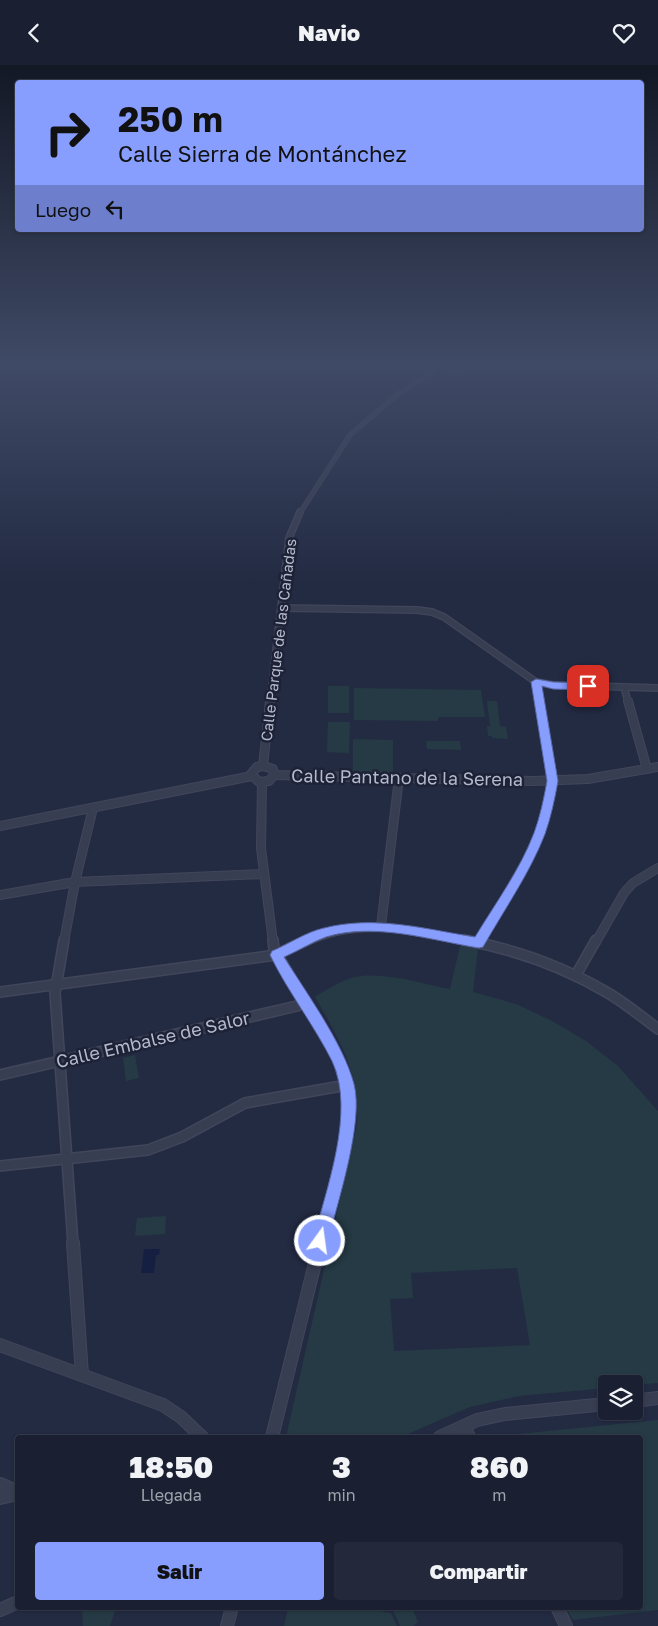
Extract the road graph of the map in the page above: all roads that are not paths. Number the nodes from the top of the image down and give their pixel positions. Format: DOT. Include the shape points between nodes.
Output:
graph roads {
  1 [pos="349,436"];
  2 [pos="281,608"];
  3 [pos="536,682"];
  4 [pos="624,687"];
  5 [pos="658,688"];
  6 [pos="263,766"];
  7 [pos="658,767"];
  8 [pos="647,769"];
  9 [pos="274,775"];
  10 [pos="252,776"];
  11 [pos="399,779"];
  12 [pos="552,781"];
  13 [pos="262,782"];
  14 [pos="94,808"];
  15 [pos="0,826"];
  16 [pos="658,868"];
  17 [pos="264,874"];
  18 [pos="75,882"];
  19 [pos="0,895"];
  20 [pos="381,926"];
  21 [pos="479,943"];
  22 [pos="276,955"];
  23 [pos="576,975"];
  24 [pos="56,984"];
  25 [pos="0,992"];
  26 [pos="306,1002"];
  27 [pos="658,1029"];
  28 [pos="60,1063"];
  29 [pos="0,1075"];
  30 [pos="347,1085"];
  31 [pos="68,1158"];
  32 [pos="0,1166"];
  33 [pos="0,1345"];
  34 [pos="82,1375"];
  35 [pos="658,1398"];
  36 [pos="643,1400"];
  37 [pos="598,1404"];
  38 [pos="467,1432"];
  39 [pos="200,1435"];
  40 [pos="272,1435"];
  41 [pos="451,1435"];
  42 [pos="0,1484"];
  43 [pos="15,1492"];
  44 [pos="15,1494"];
  45 [pos="0,1498"];
  46 [pos="15,1604"];
  47 [pos="0,1610"];
  48 [pos="231,1610"];
  49 [pos="558,1610"];
  50 [pos="228,1626"];
  51 [pos="566,1626"];
  1 -- 2 [label="street, Calle Parque de las Cañadas" via="301,511 289,538"];
  2 -- 3 [label="street" via="432,612 449,620"];
  2 -- 6 [label="street, Calle Parque de las Cañadas"];
  3 -- 4 [label="street"];
  3 -- 12 [label="street"];
  4 -- 5 [label="street"];
  4 -- 8 [label="street"];
  6 -- 9 [label="street" via="270,767"];
  6 -- 10 [label="street" via="254,769"];
  7 -- 8 [label="street, Calle Pantano de la Serena"];
  8 -- 12 [label="street, Calle Pantano de la Serena" via="588,779"];
  9 -- 11 [label="street, Calle Pantano de la Serena"];
  9 -- 13 [label="street" via="269,781"];
  10 -- 13 [label="street"];
  10 -- 14 [label="street"];
  11 -- 12 [label="street, Calle Pantano de la Serena"];
  11 -- 20 [label="street"];
  12 -- 21 [label="street" via="540,833"];
  13 -- 17 [label="street"];
  14 -- 15 [label="street"];
  14 -- 18 [label="street"];
  16 -- 23 [label="street" via="633,883 624,893"];
  17 -- 18 [label="street"];
  17 -- 22 [label="street"];
  18 -- 19 [label="street"];
  18 -- 24 [label="street"];
  20 -- 21 [label="street"];
  20 -- 22 [label="street" via="323,933"];
  21 -- 23 [label="street"];
  22 -- 24 [label="street"];
  22 -- 26 [label="street"];
  23 -- 27 [label="street" via="610,994"];
  24 -- 25 [label="street"];
  24 -- 28 [label="street"];
  26 -- 28 [label="street, Calle Embalse de Salor"];
  26 -- 30 [label="street" via="338,1059"];
  28 -- 29 [label="street, Calle Embalse de Salor"];
  28 -- 31 [label="street"];
  30 -- 31 [label="street" via="245,1103 182,1137 148,1150"];
  30 -- 40 [label="street" via="349,1114 343,1150"];
  31 -- 32 [label="street"];
  31 -- 34 [label="street"];
  33 -- 34 [label="street"];
  34 -- 39 [label="street" via="163,1405"];
  35 -- 36 [label="street"];
  37 -- 38 [label="street" via="477,1420"];
  38 -- 41 [label="street"];
  42 -- 43 [label="street"];
  44 -- 45 [label="street"];
  46 -- 47 [label="street"];
  48 -- 50 [label="street"];
  49 -- 51 [label="street"];
}
